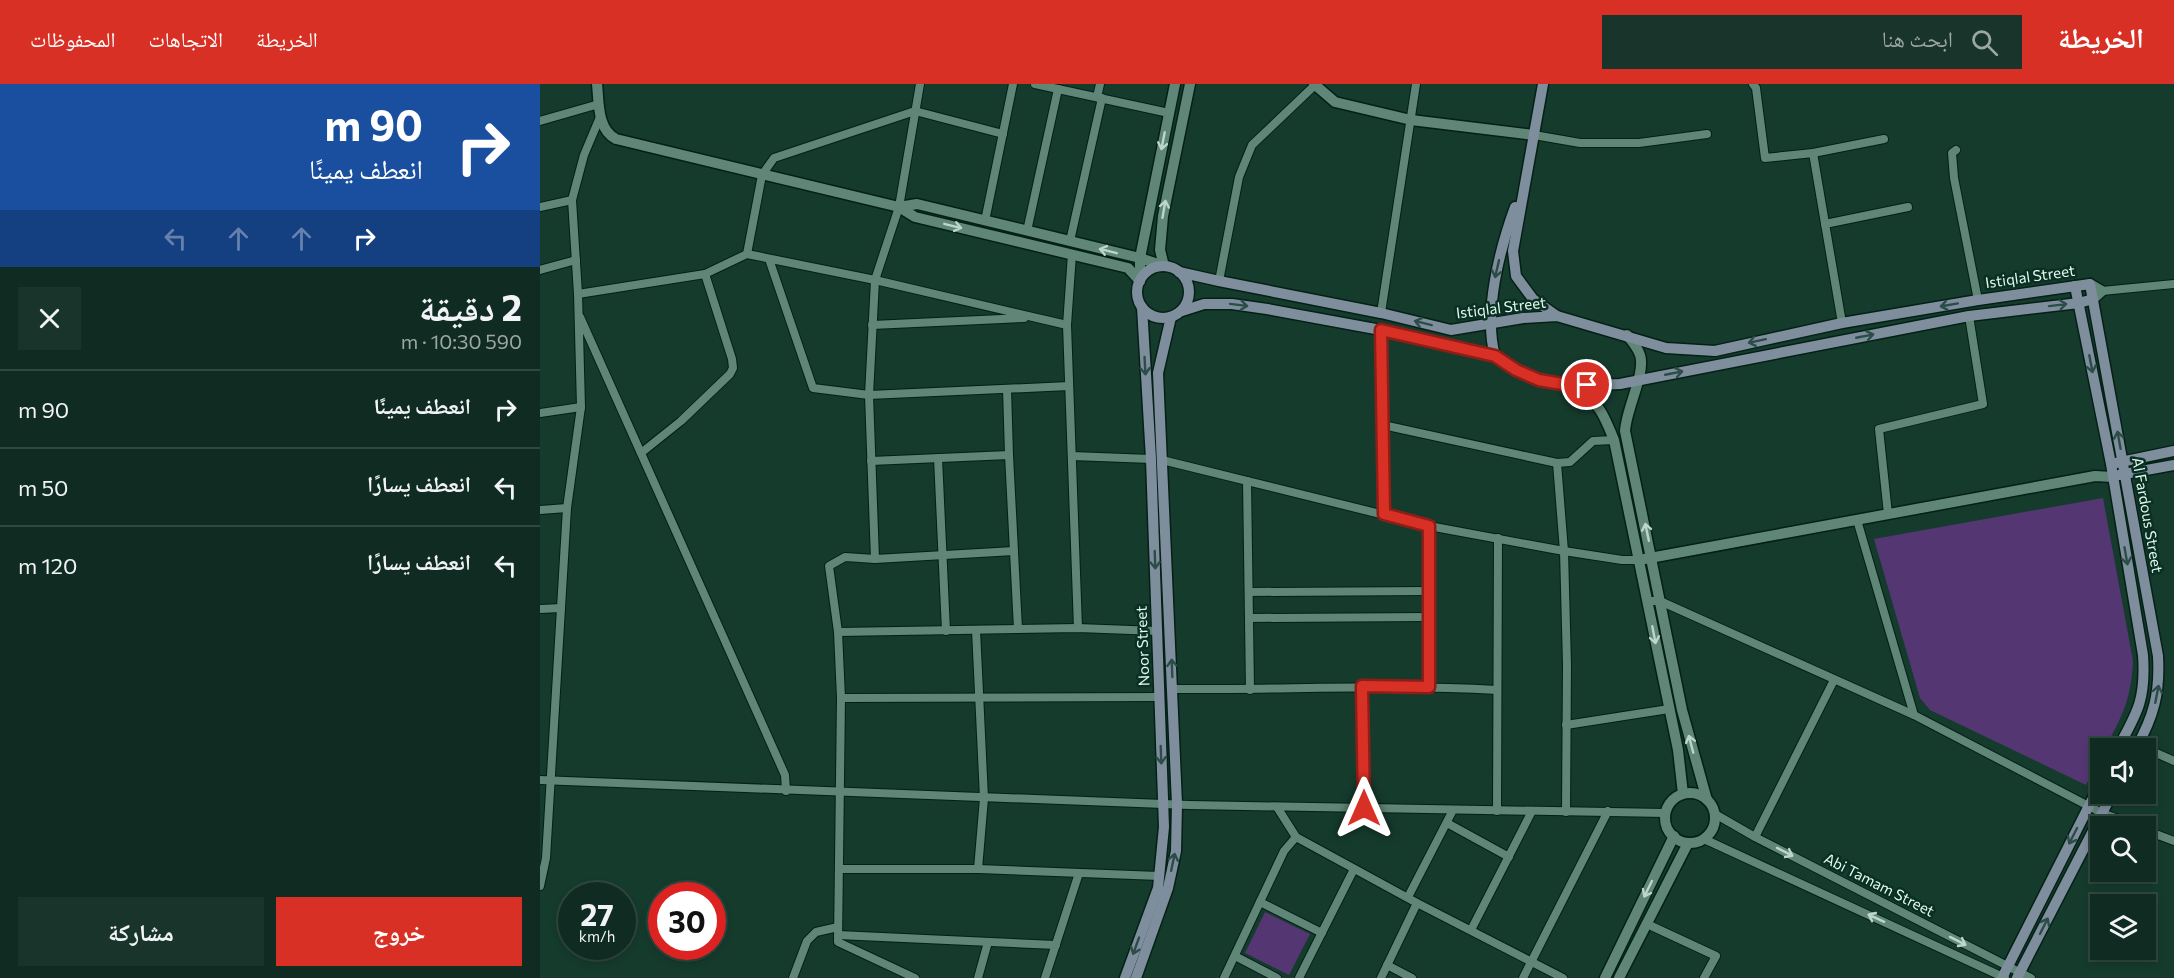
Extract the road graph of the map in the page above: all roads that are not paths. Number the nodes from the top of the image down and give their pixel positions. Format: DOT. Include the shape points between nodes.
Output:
graph roads {
  1 [pos="597,84"];
  2 [pos="920,84"];
  3 [pos="1013,84"];
  4 [pos="1035,84"];
  5 [pos="1100,84"];
  6 [pos="1175,84"];
  7 [pos="1190,84"];
  8 [pos="1315,84"];
  9 [pos="1416,84"];
  10 [pos="1543,84"];
  11 [pos="1753,84"];
  12 [pos="1058,89"];
  13 [pos="1099,98"];
  14 [pos="599,104"];
  15 [pos="915,111"];
  16 [pos="1169,113"];
  17 [pos="600,117"];
  18 [pos="1411,120"];
  19 [pos="540,121"];
  20 [pos="1003,134"];
  21 [pos="1707,134"];
  22 [pos="1533,135"];
  23 [pos="1884,139"];
  24 [pos="1956,150"];
  25 [pos="1813,153"];
  26 [pos="1527,173"];
  27 [pos="762,175"];
  28 [pos="572,200"];
  29 [pos="540,207"];
  30 [pos="898,207"];
  31 [pos="1908,207"];
  32 [pos="985,221"];
  33 [pos="1825,224"];
  34 [pos="1027,231"];
  35 [pos="1070,242"];
  36 [pos="747,254"];
  37 [pos="1072,254"];
  38 [pos="1140,258"];
  39 [pos="769,259"];
  40 [pos="576,260"];
  41 [pos="1164,266"];
  42 [pos="540,270"];
  43 [pos="1179,272"];
  44 [pos="705,274"];
  45 [pos="875,280"];
  46 [pos="1140,281"];
  47 [pos="1219,281"];
  48 [pos="2090,284"];
  49 [pos="2174,284"];
  50 [pos="2075,286"];
  51 [pos="2102,291"];
  52 [pos="578,294"];
  53 [pos="2093,299"];
  54 [pos="1978,300"];
  55 [pos="2079,303"];
  56 [pos="1142,307"];
  57 [pos="1182,311"];
  58 [pos="578,313"];
  59 [pos="1382,313"];
  60 [pos="1557,316"];
  61 [pos="1969,316"];
  62 [pos="1172,317"];
  63 [pos="1034,318"];
  64 [pos="1492,323"];
  65 [pos="1842,323"];
  66 [pos="872,325"];
  67 [pos="1067,325"];
  68 [pos="1381,330"];
  69 [pos="1627,336"];
  70 [pos="1495,356"];
  71 [pos="1638,380"];
  72 [pos="1069,386"];
  73 [pos="1574,386"];
  74 [pos="1007,389"];
  75 [pos="869,395"];
  76 [pos="581,407"];
  77 [pos="540,413"];
  78 [pos="1383,425"];
  79 [pos="1614,440"];
  80 [pos="2174,451"];
  81 [pos="641,453"];
  82 [pos="1010,455"];
  83 [pos="1072,456"];
  84 [pos="938,458"];
  85 [pos="1157,459"];
  86 [pos="871,460"];
  87 [pos="2123,461"];
  88 [pos="1557,463"];
  89 [pos="2111,464"];
  90 [pos="2174,465"];
  91 [pos="2124,474"];
  92 [pos="2095,476"];
  93 [pos="2113,477"];
  94 [pos="1247,481"];
  95 [pos="567,508"];
  96 [pos="540,510"];
  97 [pos="1384,514"];
  98 [pos="1888,514"];
  99 [pos="1857,520"];
  100 [pos="1429,526"];
  101 [pos="1498,538"];
  102 [pos="1014,551"];
  103 [pos="1564,551"];
  104 [pos="944,555"];
  105 [pos="1652,558"];
  106 [pos="875,559"];
  107 [pos="1639,560"];
  108 [pos="1428,591"];
  109 [pos="1248,592"];
  110 [pos="1647,601"];
  111 [pos="1660,601"];
  112 [pos="561,608"];
  113 [pos="540,609"];
  114 [pos="1429,617"];
  115 [pos="1249,618"];
  116 [pos="1078,627"];
  117 [pos="1018,629"];
  118 [pos="976,630"];
  119 [pos="946,631"];
  120 [pos="1157,631"];
  121 [pos="838,632"];
  122 [pos="1834,680"];
  123 [pos="1362,686"];
  124 [pos="1429,687"];
  125 [pos="1172,689"];
  126 [pos="1250,690"];
  127 [pos="1497,690"];
  128 [pos="1159,696"];
  129 [pos="980,697"];
  130 [pos="841,698"];
  131 [pos="1669,709"];
  132 [pos="1914,715"];
  133 [pos="1566,725"];
  134 [pos="2123,738"];
  135 [pos="2141,738"];
  136 [pos="2156,754"];
  137 [pos="2174,761"];
  138 [pos="540,780"];
  139 [pos="550,781"];
  140 [pos="786,791"];
  141 [pos="840,793"];
  142 [pos="1683,794"];
  143 [pos="984,798"];
  144 [pos="1707,800"];
  145 [pos="1163,804"];
  146 [pos="1177,804"];
  147 [pos="2107,804"];
  148 [pos="2089,805"];
  149 [pos="1277,807"];
  150 [pos="1364,808"];
  151 [pos="1453,810"];
  152 [pos="1497,811"];
  153 [pos="1532,811"];
  154 [pos="1608,811"];
  155 [pos="1566,812"];
  156 [pos="1666,813"];
  157 [pos="2102,813"];
  158 [pos="1715,814"];
  159 [pos="2110,816"];
  160 [pos="1447,823"];
  161 [pos="2156,834"];
  162 [pos="1674,836"];
  163 [pos="1296,837"];
  164 [pos="1755,837"];
  165 [pos="1704,839"];
  166 [pos="2174,841"];
  167 [pos="1689,843"];
  168 [pos="1509,857"];
  169 [pos="839,869"];
  170 [pos="978,869"];
  171 [pos="1354,869"];
  172 [pos="1079,873"];
  173 [pos="1159,876"];
  174 [pos="540,886"];
  175 [pos="1408,897"];
  176 [pos="1260,902"];
  177 [pos="1417,903"];
  178 [pos="1647,924"];
  179 [pos="1471,930"];
  180 [pos="838,931"];
  181 [pos="1322,933"];
  182 [pos="988,942"];
  183 [pos="1056,945"];
  184 [pos="1234,956"];
  185 [pos="1531,961"];
  186 [pos="1387,965"];
  187 [pos="2004,975"];
  188 [pos="2023,976"];
  189 [pos="793,978"];
  190 [pos="915,978"];
  191 [pos="978,978"];
  192 [pos="1045,978"];
  193 [pos="1125,978"];
  194 [pos="1136,978"];
  195 [pos="1224,978"];
  196 [pos="1276,978"];
  197 [pos="1299,978"];
  198 [pos="1380,978"];
  199 [pos="1412,978"];
  200 [pos="1523,978"];
  201 [pos="1563,978"];
  202 [pos="1605,978"];
  203 [pos="1619,978"];
  204 [pos="1704,978"];
  1 -- 14 [label="street"];
  2 -- 15 [label="street"];
  3 -- 20 [label="street"];
  4 -- 12 [label="street"];
  5 -- 13 [label="street"];
  6 -- 16 [label="street"];
  41 -- 7 [label="street, one-way" via="1160,250 1163,216"];
  8 -- 18 [label="street" via="1335,102"];
  8 -- 47 [label="street" via="1252,145 1239,177"];
  9 -- 18 [label="street"];
  10 -- 22 [label="main road"];
  11 -- 25 [label="street" via="1765,158"];
  12 -- 13 [label="street"];
  12 -- 34 [label="street"];
  13 -- 16 [label="street"];
  13 -- 35 [label="street"];
  14 -- 17 [label="street"];
  14 -- 19 [label="street"];
  15 -- 20 [label="street"];
  15 -- 27 [label="street" via="774,158"];
  15 -- 30 [label="street"];
  16 -- 38 [label="street, one-way"];
  17 -- 27 [label="street" via="616,139"];
  17 -- 28 [label="street" via="584,155"];
  18 -- 22 [label="street"];
  18 -- 59 [label="street"];
  20 -- 32 [label="street"];
  21 -- 22 [label="street" via="1639,143 1580,143"];
  22 -- 26 [label="main road"];
  23 -- 25 [label="street"];
  24 -- 54 [label="street" via="1952,153 1954,178"];
  25 -- 33 [label="street"];
  26 -- 60 [label="main road" via="1513,251 1516,276 1533,299"];
  26 -- 64 [label="main road, one-way" via="1495,273"];
  27 -- 30 [label="street"];
  27 -- 36 [label="street"];
  28 -- 29 [label="street"];
  28 -- 40 [label="street"];
  30 -- 32 [label="street" via="918,204"];
  30 -- 37 [label="street, one-way" via="915,217"];
  30 -- 45 [label="street"];
  31 -- 33 [label="street"];
  32 -- 34 [label="street"];
  33 -- 65 [label="street"];
  34 -- 35 [label="street"];
  38 -- 35 [label="street, one-way"];
  36 -- 39 [label="street"];
  36 -- 44 [label="street"];
  37 -- 46 [label="street" via="1128,268"];
  37 -- 67 [label="street"];
  38 -- 41 [label="street"];
  38 -- 46 [label="street"];
  39 -- 45 [label="street"];
  39 -- 75 [label="street" via="813,388"];
  40 -- 42 [label="street"];
  40 -- 52 [label="street"];
  41 -- 43 [label="main road"];
  41 -- 46 [label="main road" via="1150,270"];
  43 -- 47 [label="main road, Istiqlal Street"];
  43 -- 57 [label="main road" via="1185,278 1189,295"];
  44 -- 52 [label="street"];
  44 -- 81 [label="street" via="733,368 681,421"];
  45 -- 63 [label="street"];
  45 -- 66 [label="street"];
  46 -- 56 [label="main road" via="1137,294"];
  47 -- 59 [label="main road, Istiqlal Street"];
  48 -- 50 [label="main road, Istiqlal Street"];
  48 -- 51 [label="street, Istiqlal Street"];
  48 -- 53 [label="main road, Al Fardous Street"];
  49 -- 51 [label="street"];
  50 -- 54 [label="main road, Istiqlal Street"];
  50 -- 55 [label="main road, Al Fardous Street"];
  51 -- 53 [label="street, Istiqlal Street"];
  52 -- 58 [label="street"];
  53 -- 55 [label="main road, Istiqlal Street"];
  87 -- 53 [label="main road, Al Fardous Street, one-way"];
  54 -- 65 [label="main road, Istiqlal Street, one-way"];
  61 -- 55 [label="main road, Istiqlal Street, one-way"];
  55 -- 89 [label="main road, Al Fardous Street, one-way"];
  56 -- 62 [label="main road" via="1155,317"];
  56 -- 85 [label="main road, Noor Street, one-way"];
  57 -- 62 [label="main road"];
  57 -- 68 [label="main road, Istiqlal Street, one-way" via="1204,304 1232,304"];
  58 -- 76 [label="street"];
  58 -- 81 [label="street"];
  64 -- 59 [label="main road, Istiqlal Street, one-way" via="1451,330"];
  60 -- 64 [label="main road, Istiqlal Street"];
  60 -- 69 [label="main road, Istiqlal Street"];
  71 -- 61 [label="main road, Istiqlal Street, one-way"];
  61 -- 98 [label="street" via="1983,404 1879,429"];
  62 -- 85 [label="main road, Noor Street" via="1158,373"];
  63 -- 66 [label="street"];
  63 -- 67 [label="street"];
  64 -- 70 [label="main road" via="1490,340"];
  65 -- 69 [label="main road, Istiqlal Street, one-way" via="1715,351 1666,348"];
  66 -- 75 [label="street"];
  67 -- 72 [label="street"];
  68 -- 70 [label="main road, Istiqlal Street"];
  68 -- 78 [label="street"];
  69 -- 71 [label="street" via="1640,354"];
  70 -- 73 [label="main road, Istiqlal Street" via="1539,380"];
  71 -- 73 [label="main road, Istiqlal Street"];
  105 -- 71 [label="street, one-way" via="1625,431"];
  72 -- 74 [label="street"];
  72 -- 83 [label="street"];
  73 -- 79 [label="street" via="1603,412"];
  74 -- 75 [label="street"];
  74 -- 82 [label="street"];
  75 -- 86 [label="street"];
  76 -- 77 [label="street"];
  76 -- 95 [label="street"];
  78 -- 88 [label="street"];
  78 -- 97 [label="street"];
  79 -- 88 [label="street" via="1593,441 1570,462"];
  79 -- 107 [label="street"];
  80 -- 87 [label="main road"];
  81 -- 140 [label="street" via="785,775"];
  82 -- 84 [label="street"];
  82 -- 102 [label="street"];
  83 -- 85 [label="street"];
  83 -- 116 [label="street"];
  84 -- 86 [label="street"];
  84 -- 104 [label="street"];
  85 -- 94 [label="street"];
  85 -- 120 [label="main road, Noor Street, one-way"];
  125 -- 85 [label="main road, Noor Street, one-way"];
  86 -- 106 [label="street"];
  87 -- 89 [label="main road"];
  87 -- 91 [label="main road, Al Fardous Street"];
  88 -- 103 [label="street"];
  89 -- 92 [label="street"];
  89 -- 93 [label="main road, Al Fardous Street"];
  90 -- 91 [label="main road"];
  91 -- 93 [label="main road"];
  135 -- 91 [label="main road, Al Fardous Street, one-way" via="2155,706 2158,656"];
  92 -- 93 [label="street"];
  92 -- 98 [label="street"];
  93 -- 134 [label="main road, Al Fardous Street, one-way" via="2145,681 2138,711"];
  94 -- 97 [label="street"];
  94 -- 109 [label="street"];
  95 -- 96 [label="street"];
  95 -- 112 [label="street"];
  97 -- 100 [label="street"];
  98 -- 99 [label="street"];
  99 -- 105 [label="street"];
  99 -- 132 [label="street"];
  100 -- 101 [label="street"];
  100 -- 108 [label="street"];
  101 -- 103 [label="street"];
  101 -- 127 [label="street"];
  102 -- 104 [label="street"];
  102 -- 117 [label="street"];
  103 -- 107 [label="street"];
  103 -- 133 [label="street"];
  104 -- 106 [label="street"];
  104 -- 119 [label="street"];
  105 -- 107 [label="street"];
  105 -- 111 [label="street"];
  106 -- 121 [label="street" via="845,558 829,566"];
  107 -- 110 [label="street"];
  108 -- 109 [label="street"];
  108 -- 114 [label="street"];
  109 -- 115 [label="street"];
  110 -- 111 [label="street"];
  110 -- 131 [label="street, one-way"];
  111 -- 122 [label="street"];
  144 -- 111 [label="street, one-way" via="1682,711"];
  112 -- 113 [label="street"];
  112 -- 139 [label="street"];
  114 -- 115 [label="street"];
  114 -- 124 [label="street"];
  115 -- 126 [label="street"];
  116 -- 117 [label="street"];
  116 -- 120 [label="street"];
  117 -- 118 [label="street"];
  118 -- 119 [label="street"];
  118 -- 129 [label="street"];
  119 -- 121 [label="street"];
  120 -- 128 [label="main road, Noor Street"];
  121 -- 130 [label="street"];
  122 -- 132 [label="street"];
  122 -- 164 [label="street"];
  123 -- 124 [label="street"];
  123 -- 126 [label="street"];
  123 -- 150 [label="street"];
  124 -- 127 [label="street"];
  125 -- 126 [label="street"];
  125 -- 146 [label="main road, Noor Street"];
  127 -- 152 [label="street"];
  128 -- 129 [label="street"];
  128 -- 145 [label="main road, Noor Street, one-way"];
  129 -- 130 [label="street"];
  129 -- 143 [label="street"];
  130 -- 141 [label="street"];
  131 -- 133 [label="street"];
  131 -- 142 [label="street"];
  132 -- 148 [label="street"];
  133 -- 155 [label="street"];
  136 -- 137 [label="street"];
  138 -- 139 [label="street"];
  139 -- 140 [label="street"];
  139 -- 174 [label="street" via="546,858"];
  140 -- 141 [label="street"];
  141 -- 143 [label="street"];
  141 -- 169 [label="street"];
  142 -- 144 [label="street" via="1692,793"];
  142 -- 156 [label="street"];
  143 -- 145 [label="street"];
  143 -- 170 [label="street"];
  144 -- 158 [label="street"];
  145 -- 146 [label="street"];
  145 -- 173 [label="main road, Noor Street"];
  146 -- 149 [label="street"];
  194 -- 146 [label="main road, Noor Street, one-way" via="1168,888 1176,851"];
  147 -- 157 [label="main road"];
  148 -- 157 [label="street"];
  148 -- 187 [label="main road, one-way"];
  149 -- 150 [label="street"];
  149 -- 163 [label="street"];
  150 -- 151 [label="street"];
  151 -- 152 [label="street"];
  151 -- 160 [label="street"];
  152 -- 153 [label="street"];
  153 -- 155 [label="street"];
  153 -- 168 [label="street"];
  154 -- 155 [label="street"];
  154 -- 156 [label="street"];
  154 -- 185 [label="street"];
  156 -- 162 [label="street" via="1668,830"];
  157 -- 159 [label="street"];
  188 -- 157 [label="main road, one-way"];
  158 -- 164 [label="street, Abi Tamam Street"];
  158 -- 165 [label="street" via="1711,832"];
  160 -- 168 [label="street"];
  160 -- 175 [label="street"];
  161 -- 166 [label="street"];
  162 -- 167 [label="street"];
  162 -- 202 [label="street, one-way"];
  163 -- 171 [label="street"];
  163 -- 176 [label="street" via="1284,851"];
  164 -- 187 [label="street, Abi Tamam Street, one-way"];
  165 -- 167 [label="street"];
  187 -- 165 [label="street, Abi Tamam Street, one-way"];
  167 -- 178 [label="street"];
  168 -- 179 [label="street"];
  169 -- 170 [label="street"];
  169 -- 180 [label="street"];
  170 -- 172 [label="street"];
  171 -- 175 [label="street"];
  171 -- 181 [label="street"];
  172 -- 173 [label="street"];
  172 -- 183 [label="street"];
  173 -- 193 [label="main road, Noor Street, one-way"];
  175 -- 177 [label="street"];
  176 -- 181 [label="street"];
  176 -- 184 [label="street"];
  177 -- 179 [label="street"];
  177 -- 186 [label="street"];
  178 -- 203 [label="street"];
  178 -- 204 [label="street" via="1716,956"];
  179 -- 185 [label="street"];
  180 -- 182 [label="street"];
  180 -- 189 [label="street" via="816,932 807,941"];
  180 -- 190 [label="street" via="838,942"];
  181 -- 197 [label="street"];
  182 -- 183 [label="street"];
  182 -- 191 [label="street"];
  183 -- 192 [label="street"];
  184 -- 195 [label="street"];
  184 -- 196 [label="street"];
  185 -- 200 [label="street"];
  185 -- 201 [label="street"];
  186 -- 198 [label="street"];
  186 -- 199 [label="street"];
  187 -- 188 [label="street, Abi Tamam Street"];
}
